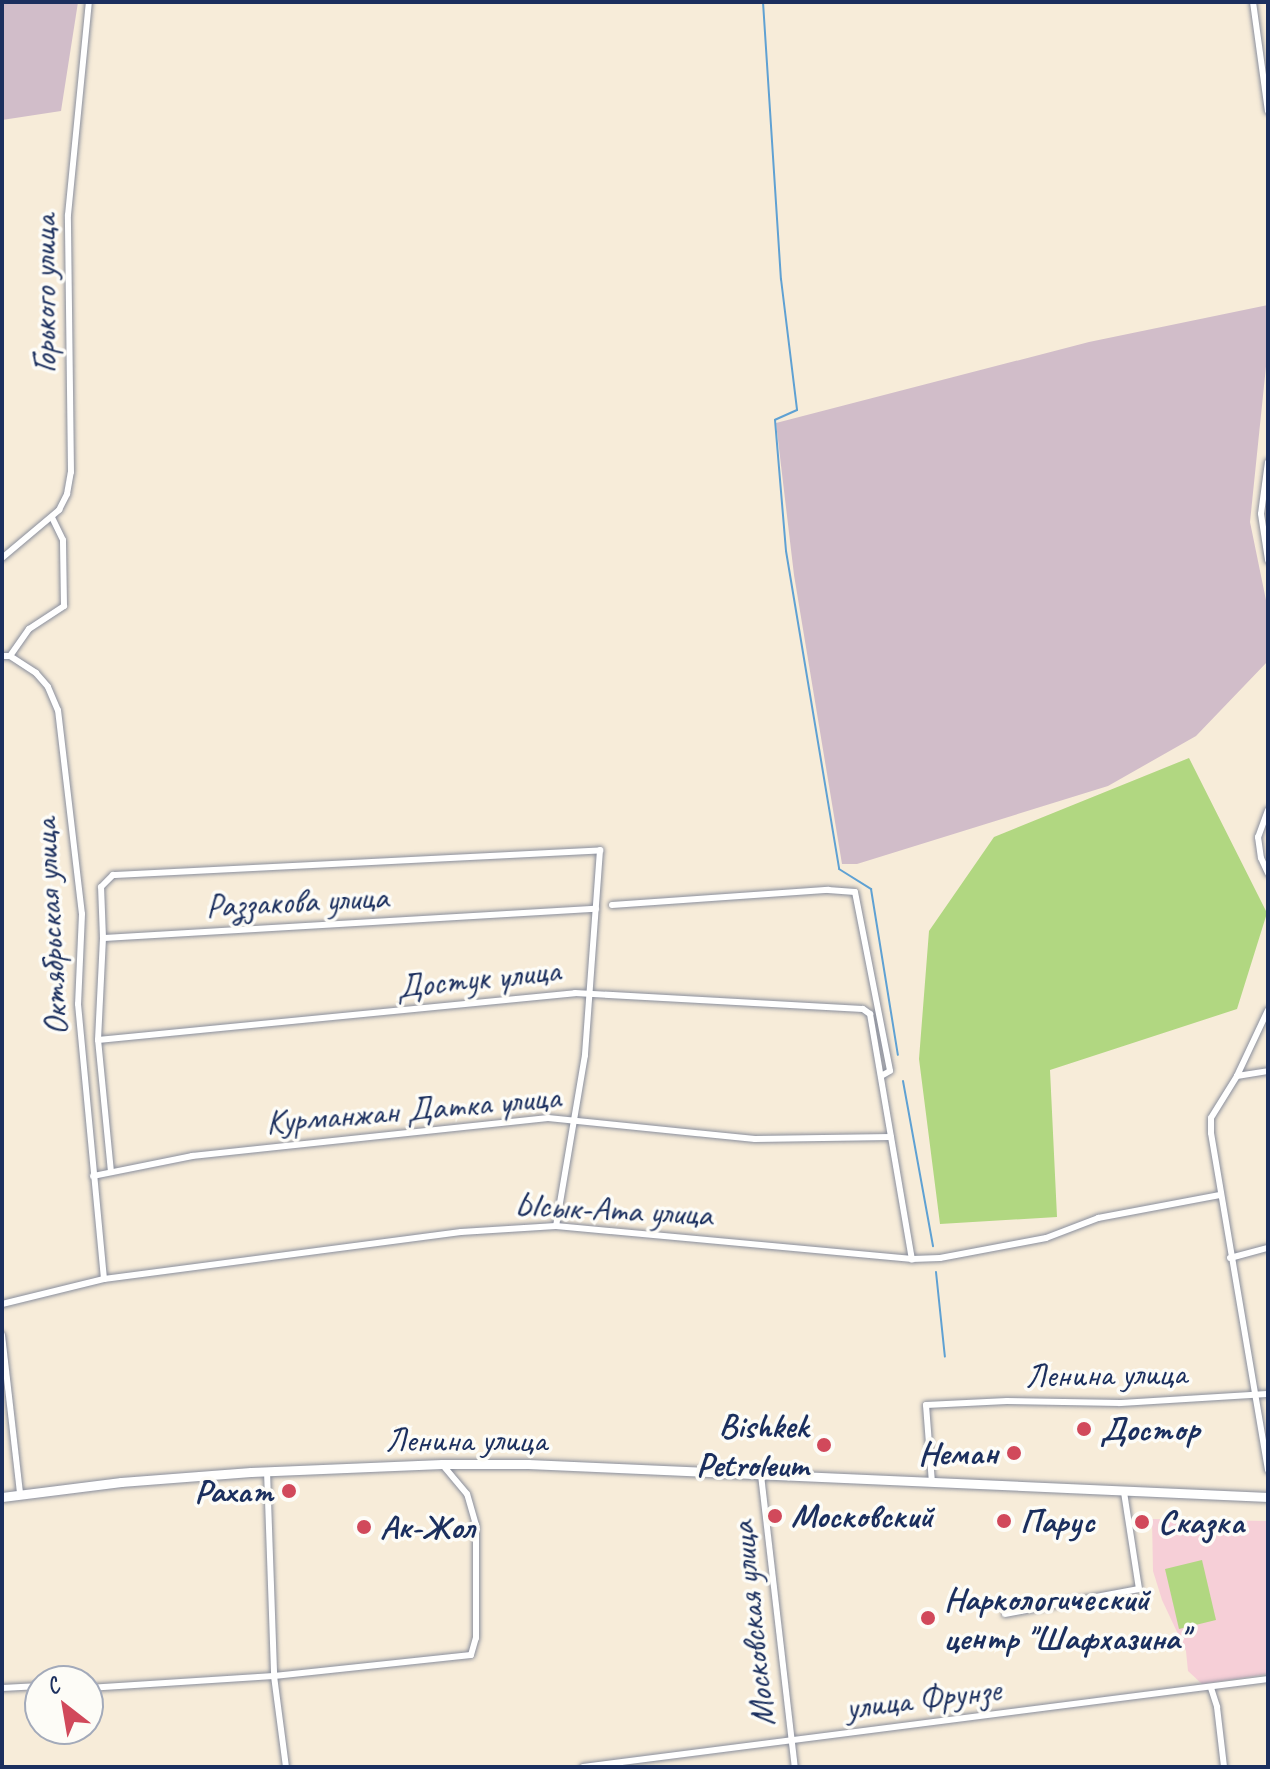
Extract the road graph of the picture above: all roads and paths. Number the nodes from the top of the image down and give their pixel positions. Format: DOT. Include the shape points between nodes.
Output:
graph roads {
  1 [pos="89,2"];
  2 [pos="1253,2"];
  3 [pos="1268,111"];
  4 [pos="1268,462"];
  5 [pos="52,517"];
  6 [pos="2,558"];
  7 [pos="1268,560"];
  8 [pos="6,656"];
  9 [pos="1268,810"];
  10 [pos="1267,870"];
  11 [pos="612,905"];
  12 [pos="596,909"];
  13 [pos="103,938"];
  14 [pos="590,993"];
  15 [pos="1268,1010"];
  16 [pos="98,1040"];
  17 [pos="1268,1071"];
  18 [pos="881,1076"];
  19 [pos="1237,1076"];
  20 [pos="575,1120"];
  21 [pos="891,1137"];
  22 [pos="111,1172"];
  23 [pos="93,1176"];
  24 [pos="1220,1195"];
  25 [pos="556,1226"];
  26 [pos="1268,1248"];
  27 [pos="1230,1258"];
  28 [pos="912,1259"];
  29 [pos="104,1279"];
  30 [pos="2,1304"];
  31 [pos="2,1335"];
  32 [pos="1268,1394"];
  33 [pos="1255,1395"];
  34 [pos="442,1464"];
  35 [pos="1268,1470"];
  36 [pos="267,1471"];
  37 [pos="761,1475"];
  38 [pos="932,1483"];
  39 [pos="1124,1492"];
  40 [pos="20,1494"];
  41 [pos="2,1497"];
  42 [pos="1268,1497"];
  43 [pos="1005,1614"];
  44 [pos="274,1676"];
  45 [pos="1268,1679"];
  46 [pos="24,1687"];
  47 [pos="104,1687"];
  48 [pos="2,1688"];
  49 [pos="1211,1688"];
  50 [pos="791,1740"];
  51 [pos="286,1767"];
  52 [pos="583,1767"];
  53 [pos="795,1767"];
  54 [pos="1224,1767"];
  1 -- 5 [label="street, Горького улица" via="68,215 71,472 67,494"];
  2 -- 3 [label="street"];
  4 -- 7 [label="street" via="1261,514"];
  5 -- 6 [label="street, Горького улица"];
  5 -- 8 [label="street" via="63,540 64,606 29,629"];
  8 -- 23 [label="street, Октябрьская улица" via="36,673 58,710 82,914 78,1004"];
  9 -- 10 [label="street" via="1258,837"];
  11 -- 18 [label="street" via="855,892 890,1071"];
  12 -- 13 [label="street, Раззакова улица"];
  12 -- 13 [label="street, Раззакова улица" via="600,850 113,875 101,887"];
  12 -- 14 [label="street, Раззакова улица"];
  13 -- 16 [label="street"];
  14 -- 16 [label="street, Достук улица"];
  14 -- 18 [label="street, Достук улица" via="863,1009 870,1014"];
  14 -- 20 [label="street, Раззакова улица"];
  15 -- 19 [label="street"];
  16 -- 22 [label="street"];
  17 -- 19 [label="street"];
  18 -- 21 [label="street"];
  19 -- 24 [label="street" via="1211,1118"];
  20 -- 21 [label="street, Курманжан Датка улица" via="755,1139"];
  20 -- 22 [label="street, Курманжан Датка улица" via="456,1126 192,1156"];
  20 -- 25 [label="street, Раззакова улица"];
  21 -- 28 [label="street"];
  22 -- 23 [label="street, Курманжан Датка улица"];
  23 -- 29 [label="street"];
  24 -- 27 [label="street"];
  24 -- 28 [label="street, Ысык-Ата улица" via="1098,1218 1046,1238"];
  25 -- 28 [label="street, Ысык-Ата улица"];
  25 -- 29 [label="street, Ысык-Ата улица" via="461,1232"];
  26 -- 27 [label="street"];
  27 -- 33 [label="street"];
  29 -- 30 [label="street, Ысык-Ата улица"];
  31 -- 40 [label="street"];
  32 -- 33 [label="street, Ленина улица"];
  33 -- 35 [label="street"];
  33 -- 38 [label="street, Ленина улица" via="926,1405"];
  34 -- 36 [label="main road, Ленина улица"];
  34 -- 37 [label="main road, Ленина улица"];
  34 -- 44 [label="street" via="467,1494 476,1525 476,1638 471,1655"];
  36 -- 40 [label="main road, Ленина улица"];
  36 -- 44 [label="street"];
  37 -- 38 [label="main road, Ленина улица"];
  37 -- 50 [label="street, Московская улица"];
  38 -- 39 [label="main road, Ленина улица"];
  39 -- 42 [label="main road, Ленина улица"];
  39 -- 43 [label="street" via="1139,1589"];
  40 -- 41 [label="main road, Ленина улица"];
  44 -- 47 [label="street"];
  44 -- 51 [label="street"];
  45 -- 49 [label="street, улица Фрунзе"];
  46 -- 48 [label="street"];
  49 -- 50 [label="street, улица Фрунзе"];
  49 -- 54 [label="street"];
  50 -- 52 [label="street, улица Фрунзе"];
  50 -- 53 [label="street, Московская улица"];
}
